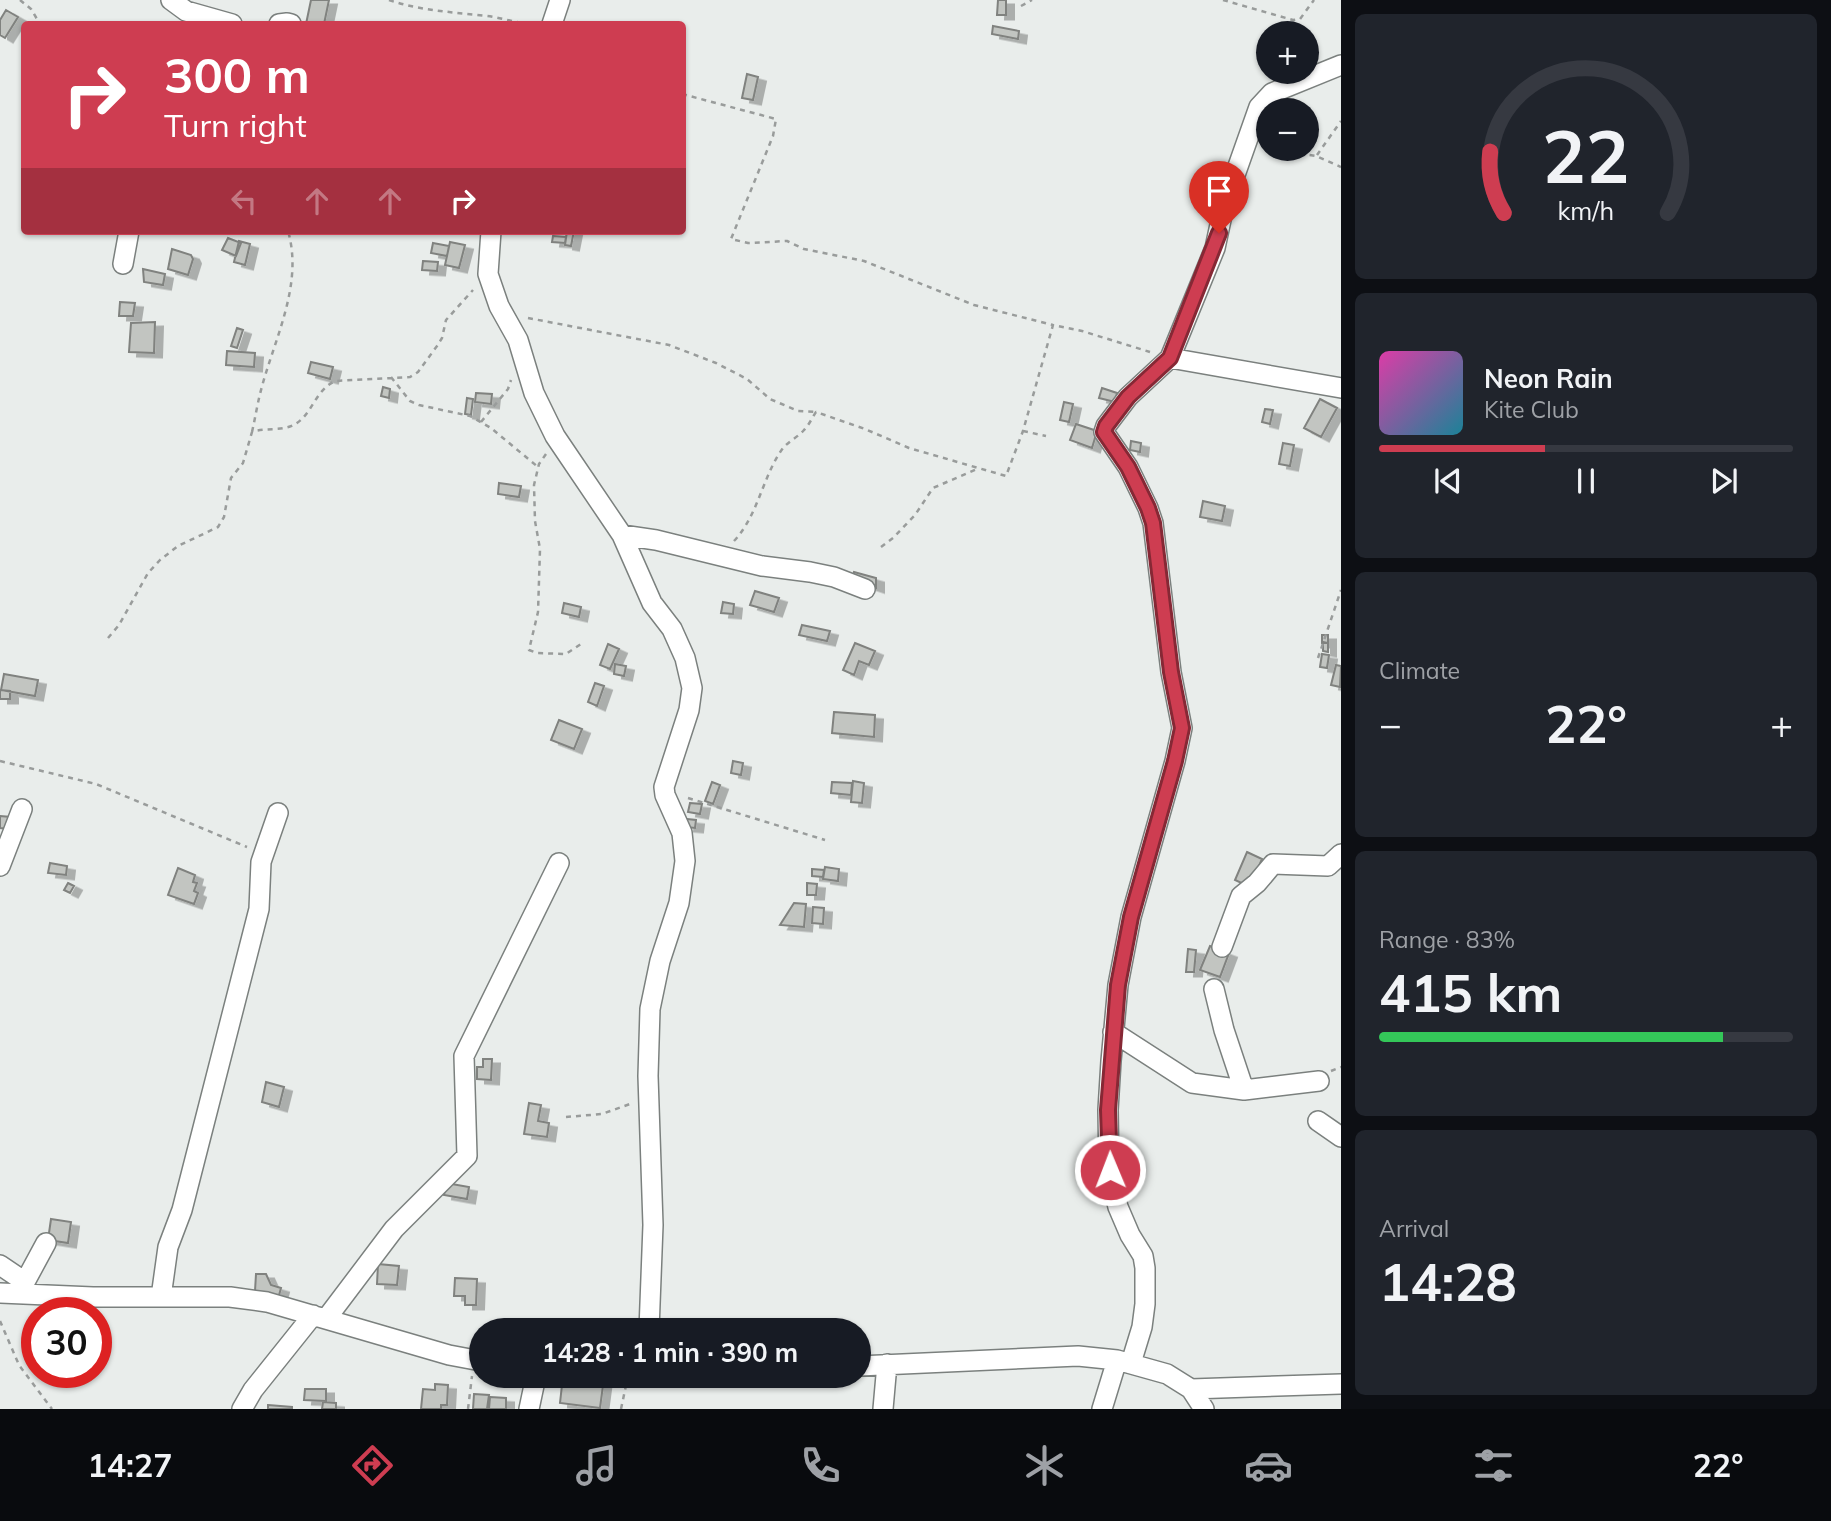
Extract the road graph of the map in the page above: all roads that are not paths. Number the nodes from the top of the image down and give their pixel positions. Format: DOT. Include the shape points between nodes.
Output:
graph roads {
  1 [pos="170,0"];
  2 [pos="560,0"];
  3 [pos="222,21"];
  4 [pos="554,21"];
  5 [pos="1341,65"];
  6 [pos="128,235"];
  7 [pos="483,235"];
  8 [pos="491,235"];
  9 [pos="488,262"];
  10 [pos="122,264"];
  11 [pos="1170,358"];
  12 [pos="1341,388"];
  13 [pos="622,535"];
  14 [pos="865,589"];
  15 [pos="22,810"];
  16 [pos="278,813"];
  17 [pos="1341,854"];
  18 [pos="559,863"];
  19 [pos="0,866"];
  20 [pos="1222,947"];
  21 [pos="1214,989"];
  22 [pos="1113,1032"];
  23 [pos="1319,1081"];
  24 [pos="1244,1090"];
  25 [pos="1318,1121"];
  26 [pos="1341,1138"];
  27 [pos="47,1244"];
  28 [pos="0,1265"];
  29 [pos="15,1289"];
  30 [pos="161,1297"];
  31 [pos="320,1317"];
  32 [pos="649,1318"];
  33 [pos="469,1358"];
  34 [pos="1124,1362"];
  35 [pos="887,1364"];
  36 [pos="871,1365"];
  37 [pos="1341,1384"];
  38 [pos="533,1388"];
  39 [pos="1191,1389"];
  40 [pos="242,1409"];
  41 [pos="529,1409"];
  42 [pos="883,1409"];
  43 [pos="1102,1409"];
  44 [pos="1204,1409"];
  1 -- 3 [label="street" via="187,11"];
  2 -- 4 [label="street"];
  5 -- 11 [label="street" via="1272,93 1259,107 1224,206 1215,248"];
  6 -- 10 [label="street"];
  7 -- 9 [label="street"];
  8 -- 9 [label="street"];
  9 -- 13 [label="street" via="534,393 559,444"];
  11 -- 12 [label="street"];
  11 -- 22 [label="street" via="1128,397 1104,432 1128,467 1153,523 1182,728 1131,917"];
  13 -- 14 [label="street" via="810,572"];
  13 -- 32 [label="street" via="652,603 672,629 691,681 684,733 665,781 682,833 685,861 679,903 650,1009"];
  15 -- 19 [label="street"];
  16 -- 30 [label="street" via="261,862 259,909 183,1210 168,1247"];
  17 -- 20 [label="street" via="1328,866 1273,864 1241,896"];
  18 -- 31 [label="street" via="464,1056 467,1156 394,1229"];
  21 -- 24 [label="street"];
  22 -- 24 [label="street" via="1192,1083"];
  22 -- 34 [label="street" via="1110,1170 1118,1207 1145,1268 1142,1327"];
  23 -- 24 [label="street"];
  25 -- 26 [label="street"];
  27 -- 29 [label="street"];
  28 -- 29 [label="street"];
  29 -- 30 [label="street" via="93,1297"];
  30 -- 31 [label="street" via="230,1297"];
  31 -- 33 [label="street"];
  31 -- 40 [label="street" via="253,1390"];
  34 -- 35 [label="street" via="1078,1356"];
  34 -- 39 [label="street" via="1167,1374"];
  34 -- 43 [label="street"];
  35 -- 36 [label="street"];
  35 -- 42 [label="street"];
  37 -- 39 [label="street"];
  38 -- 41 [label="street"];
  39 -- 44 [label="street"];
}
